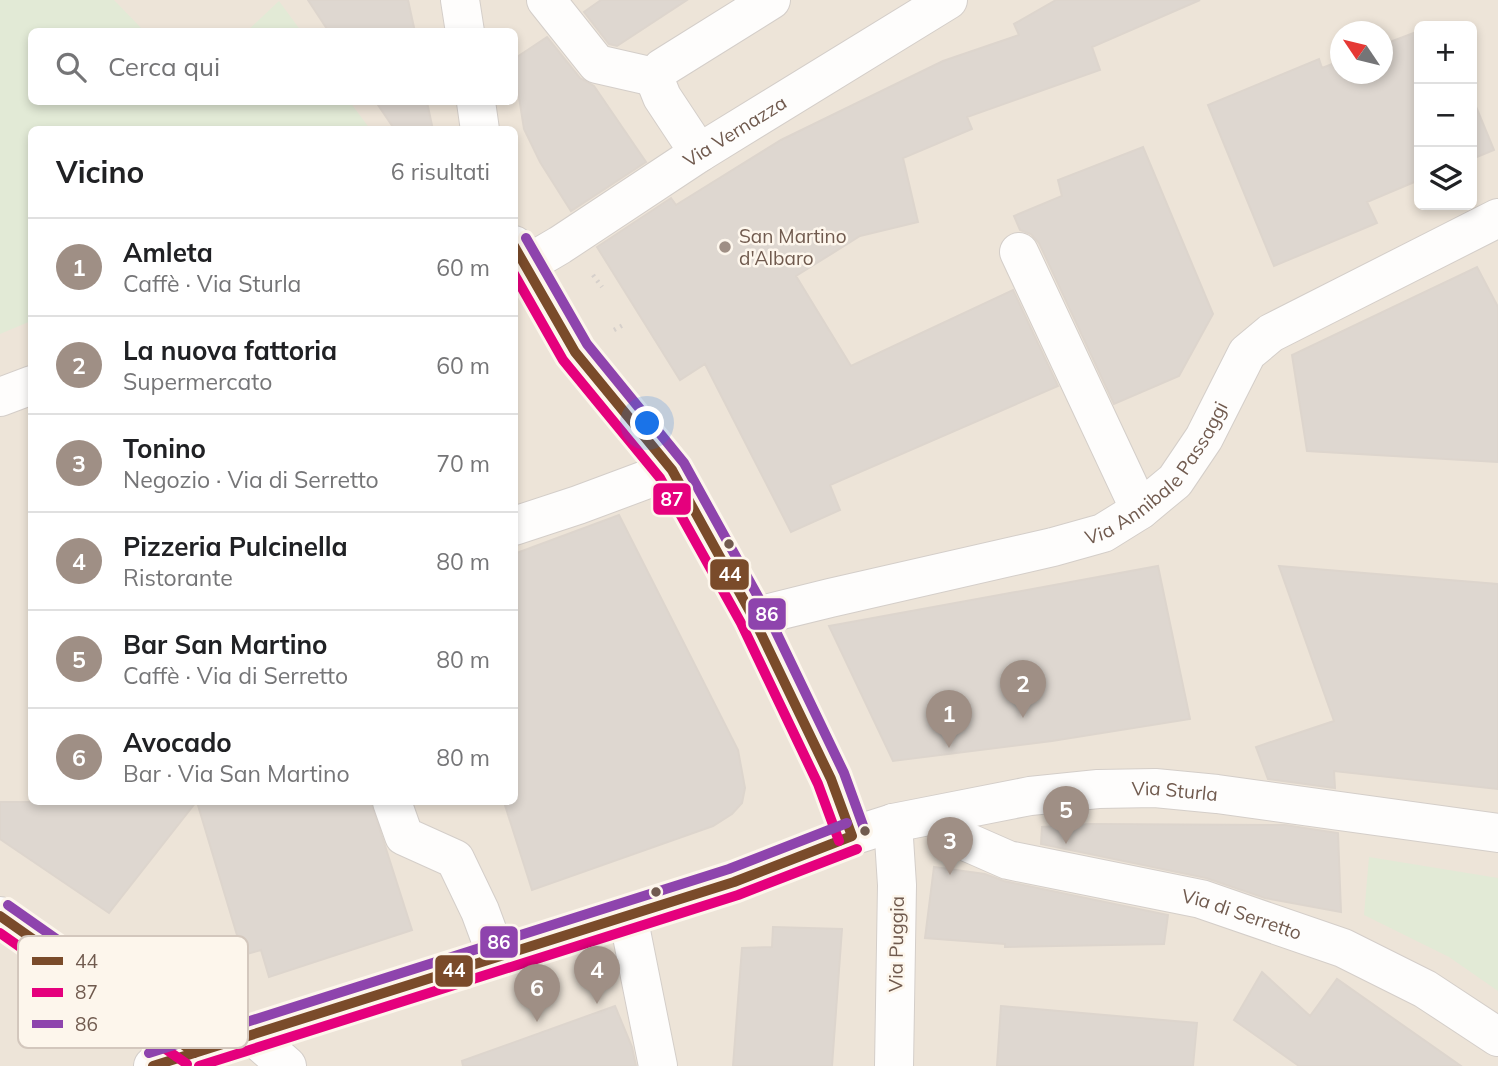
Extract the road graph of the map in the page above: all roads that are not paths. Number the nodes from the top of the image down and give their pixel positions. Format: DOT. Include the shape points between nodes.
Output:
graph roads {
  1 [pos="460,0"];
  2 [pos="546,0"];
  3 [pos="771,0"];
  4 [pos="948,0"];
  5 [pos="464,28"];
  6 [pos="654,77"];
  7 [pos="476,105"];
  8 [pos="479,126"];
  9 [pos="699,153"];
  10 [pos="1498,218"];
  11 [pos="1019,252"];
  12 [pos="520,255"];
  13 [pos="28,386"];
  14 [pos="0,397"];
  15 [pos="672,470"];
  16 [pos="1140,510"];
  17 [pos="518,525"];
  18 [pos="753,617"];
  19 [pos="393,805"];
  20 [pos="893,823"];
  21 [pos="1498,833"];
  22 [pos="852,836"];
  23 [pos="967,842"];
  24 [pos="0,916"];
  25 [pos="628,916"];
  26 [pos="28,936"];
  27 [pos="497,957"];
  28 [pos="252,1035"];
  29 [pos="248,1036"];
  30 [pos="1498,1037"];
  31 [pos="188,1048"];
  32 [pos="211,1048"];
  33 [pos="195,1053"];
  34 [pos="153,1066"];
  35 [pos="287,1066"];
  36 [pos="658,1066"];
  37 [pos="894,1066"];
  1 -- 5 [label="street"];
  2 -- 6 [label="street" via="597,64"];
  3 -- 6 [label="street"];
  4 -- 9 [label="street, Via Vernazza"];
  6 -- 9 [label="street"];
  7 -- 8 [label="street"];
  9 -- 12 [label="street, Via Vernazza" via="560,245"];
  10 -- 16 [label="street, Via Annibale Passaggi" via="1271,333 1247,353 1204,438 1175,481"];
  11 -- 16 [label="street"];
  12 -- 15 [label="street" via="575,352"];
  13 -- 14 [label="street"];
  15 -- 17 [label="street"];
  15 -- 18 [label="street"];
  16 -- 18 [label="street, Via Annibale Passaggi" via="1103,533 1053,547"];
  18 -- 22 [label="street" via="831,779"];
  19 -- 27 [label="street" via="404,836 455,859"];
  20 -- 21 [label="street, Via Sturla" via="1062,791 1155,788"];
  20 -- 22 [label="street, Via Sturla"];
  20 -- 37 [label="street, Via Puggia" via="897,885"];
  22 -- 25 [label="street, Via Sturla"];
  23 -- 30 [label="street, Via di Serretto" via="1009,860 1201,899 1343,948 1425,989"];
  24 -- 26 [label="street"];
  25 -- 27 [label="street, Via Sturla"];
  25 -- 36 [label="street"];
  27 -- 28 [label="street, Via Sturla"];
  28 -- 29 [label="street, Via Sturla"];
  28 -- 35 [label="street"];
  31 -- 33 [label="street"];
  32 -- 33 [label="street, Via Sturla"];
  33 -- 34 [label="street, Via Sturla"];
}
